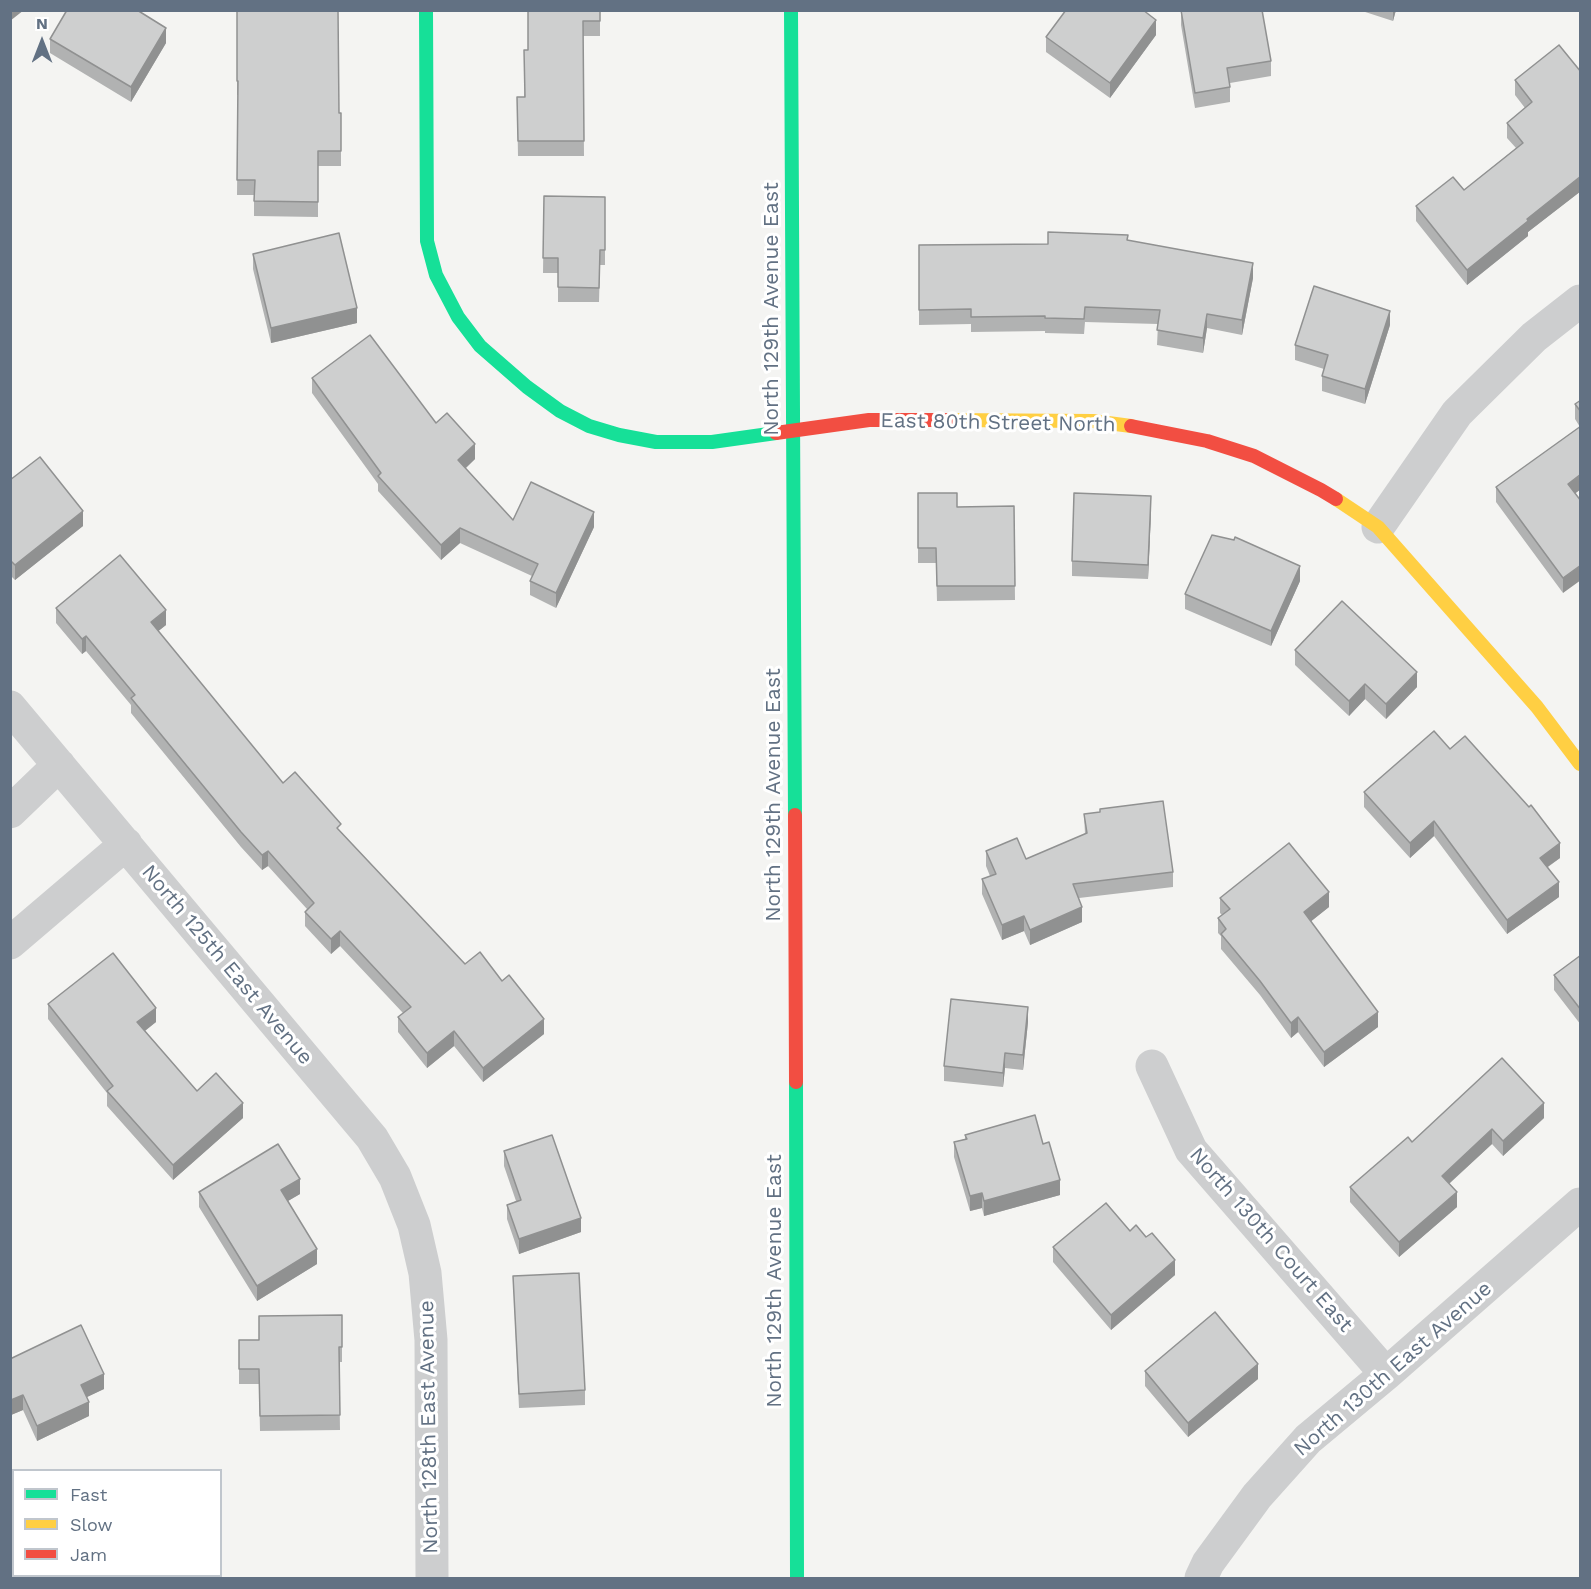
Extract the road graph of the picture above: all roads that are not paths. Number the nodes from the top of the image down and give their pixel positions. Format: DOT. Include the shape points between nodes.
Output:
graph roads {
  1 [pos="426,10"];
  2 [pos="791,10"];
  3 [pos="1581,301"];
  4 [pos="794,431"];
  5 [pos="1378,527"];
  6 [pos="10,707"];
  7 [pos="1581,764"];
  8 [pos="59,765"];
  9 [pos="10,812"];
  10 [pos="126,844"];
  11 [pos="10,943"];
  12 [pos="1152,1066"];
  13 [pos="329,1086"];
  14 [pos="1581,1204"];
  15 [pos="1386,1374"];
  16 [pos="432,1578"];
  17 [pos="796,1578"];
  18 [pos="1202,1578"];
  1 -- 4 [label="street" via="427,241 436,275 458,317 480,346 560,411 619,435 656,442 712,442"];
  2 -- 4 [label="street, North 129th Avenue East"];
  3 -- 5 [label="street" via="1534,336 1457,413"];
  4 -- 5 [label="street, East 80th Street North" via="869,420 1094,421 1140,427 1254,456 1321,490"];
  4 -- 17 [label="street, North 129th Avenue East"];
  5 -- 7 [label="street, East 80th Street North" via="1538,707"];
  6 -- 8 [label="street, North 125th East Avenue"];
  8 -- 9 [label="street"];
  8 -- 10 [label="street, North 125th East Avenue"];
  10 -- 11 [label="street, North 125th East Avenue"];
  10 -- 13 [label="street, North 125th East Avenue"];
  12 -- 15 [label="street, North 130th Court East" via="1191,1150"];
  13 -- 16 [label="street, North 128th East Avenue" via="372,1138 395,1177 414,1225 425,1273 431,1340"];
  14 -- 15 [label="street, North 130th East Avenue"];
  15 -- 18 [label="street, North 130th East Avenue" via="1308,1439 1257,1496 1208,1563"];
}
